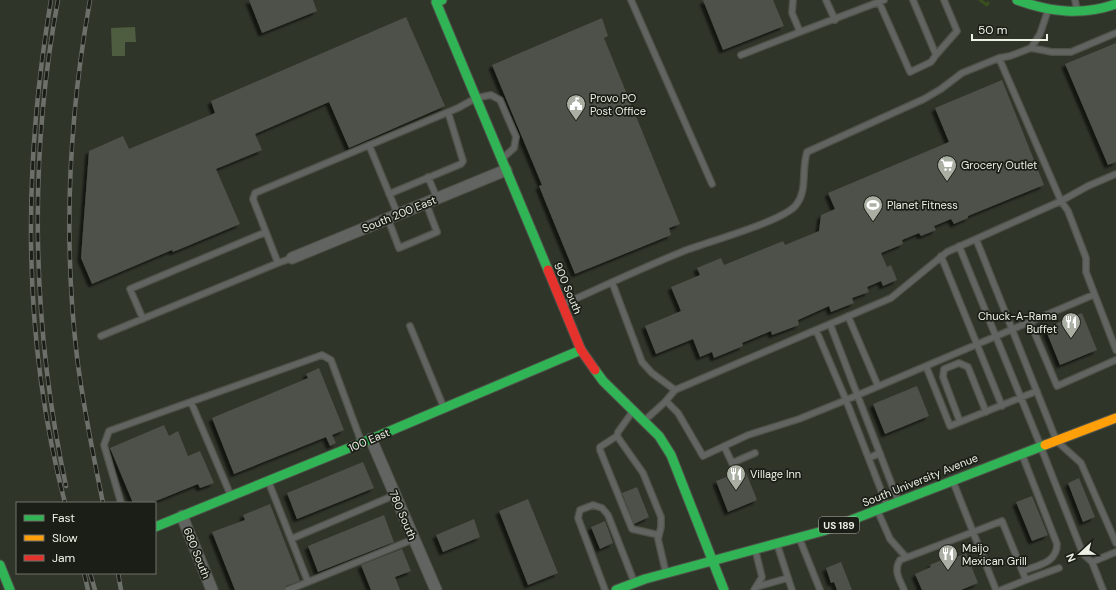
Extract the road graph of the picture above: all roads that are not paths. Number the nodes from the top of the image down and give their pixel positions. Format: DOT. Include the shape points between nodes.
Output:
graph roads {
  1 [pos="631,0"];
  2 [pos="793,0"];
  3 [pos="826,0"];
  4 [pos="913,0"];
  5 [pos="944,0"];
  6 [pos="1017,0"];
  7 [pos="1075,0"];
  8 [pos="438,1"];
  9 [pos="882,1"];
  10 [pos="1116,4"];
  11 [pos="1048,10"];
  12 [pos="1078,13"];
  13 [pos="835,20"];
  14 [pos="800,32"];
  15 [pos="1116,33"];
  16 [pos="1031,48"];
  17 [pos="741,55"];
  18 [pos="936,55"];
  19 [pos="999,58"];
  20 [pos="476,98"];
  21 [pos="448,112"];
  22 [pos="369,145"];
  23 [pos="501,160"];
  24 [pos="506,170"];
  25 [pos="1116,174"];
  26 [pos="428,177"];
  27 [pos="712,184"];
  28 [pos="389,194"];
  29 [pos="437,198"];
  30 [pos="1061,201"];
  31 [pos="426,203"];
  32 [pos="393,217"];
  33 [pos="266,232"];
  34 [pos="976,239"];
  35 [pos="959,246"];
  36 [pos="941,256"];
  37 [pos="292,258"];
  38 [pos="278,263"];
  39 [pos="612,282"];
  40 [pos="1093,295"];
  41 [pos="562,304"];
  42 [pos="848,316"];
  43 [pos="143,319"];
  44 [pos="1030,322"];
  45 [pos="830,324"];
  46 [pos="410,326"];
  47 [pos="816,330"];
  48 [pos="1012,330"];
  49 [pos="101,336"];
  50 [pos="996,337"];
  51 [pos="978,344"];
  52 [pos="581,350"];
  53 [pos="1116,350"];
  54 [pos="1116,360"];
  55 [pos="926,366"];
  56 [pos="878,386"];
  57 [pos="675,390"];
  58 [pos="1037,391"];
  59 [pos="857,395"];
  60 [pos="1022,398"];
  61 [pos="846,400"];
  62 [pos="666,401"];
  63 [pos="191,402"];
  64 [pos="1002,406"];
  65 [pos="444,408"];
  66 [pos="633,411"];
  67 [pos="986,412"];
  68 [pos="1116,418"];
  69 [pos="644,421"];
  70 [pos="960,422"];
  71 [pos="618,436"];
  72 [pos="1057,440"];
  73 [pos="366,441"];
  74 [pos="724,446"];
  75 [pos="1041,446"];
  76 [pos="755,453"];
  77 [pos="880,453"];
  78 [pos="1022,453"];
  79 [pos="869,458"];
  80 [pos="953,480"];
  81 [pos="268,481"];
  82 [pos="395,495"];
  83 [pos="231,496"];
  84 [pos="121,502"];
  85 [pos="899,502"];
  86 [pos="888,507"];
  87 [pos="878,510"];
  88 [pos="182,516"];
  89 [pos="156,527"];
  90 [pos="974,533"];
  91 [pos="659,535"];
  92 [pos="799,538"];
  93 [pos="291,539"];
  94 [pos="414,539"];
  95 [pos="1116,543"];
  96 [pos="776,544"];
  97 [pos="755,549"];
  98 [pos="1116,552"];
  99 [pos="906,557"];
  100 [pos="712,560"];
  101 [pos="1092,562"];
  102 [pos="0,564"];
  103 [pos="1058,568"];
  104 [pos="1023,571"];
  105 [pos="666,573"];
  106 [pos="788,578"];
  107 [pos="3,579"];
  108 [pos="1026,580"];
  109 [pos="308,582"];
  110 [pos="634,583"];
  111 [pos="755,588"];
  112 [pos="10,590"];
  113 [pos="212,590"];
  114 [pos="288,590"];
  115 [pos="436,590"];
  116 [pos="605,590"];
  117 [pos="616,590"];
  118 [pos="724,590"];
  119 [pos="792,590"];
  120 [pos="820,590"];
  121 [pos="904,590"];
  122 [pos="996,590"];
  123 [pos="1001,590"];
  124 [pos="1103,590"];
  1 -- 27 [label="lane"];
  2 -- 14 [label="lane" via="792,13"];
  3 -- 13 [label="lane"];
  4 -- 18 [label="lane"];
  5 -- 18 [label="lane" via="957,31"];
  6 -- 11 [label="main road"];
  7 -- 12 [label="lane"];
  8 -- 20 [label="main road, 900 South"];
  9 -- 13 [label="lane"];
  9 -- 18 [label="lane" via="910,72 931,62"];
  10 -- 12 [label="main road"];
  11 -- 12 [label="main road"];
  11 -- 16 [label="lane" via="1040,34"];
  13 -- 14 [label="lane"];
  14 -- 17 [label="lane"];
  15 -- 16 [label="lane" via="1071,52"];
  16 -- 19 [label="lane"];
  19 -- 30 [label="lane"];
  19 -- 39 [label="lane" via="962,73 924,99 807,152 803,165 804,192 796,206 778,218 684,251"];
  20 -- 21 [label="lane"];
  20 -- 23 [label="main road, 900 South"];
  20 -- 23 [label="lane" via="491,95 500,100 516,137 514,148"];
  21 -- 22 [label="lane"];
  21 -- 26 [label="lane" via="463,161"];
  22 -- 28 [label="lane"];
  22 -- 33 [label="lane" via="255,193 253,199"];
  23 -- 24 [label="main road, 900 South"];
  24 -- 29 [label="street, South 200 East"];
  24 -- 41 [label="main road, 900 South"];
  25 -- 30 [label="lane"];
  26 -- 28 [label="lane"];
  26 -- 29 [label="lane"];
  28 -- 32 [label="lane"];
  29 -- 31 [label="street, South 200 East"];
  30 -- 34 [label="lane"];
  30 -- 40 [label="lane" via="1068,211 1086,258 1086,272"];
  31 -- 32 [label="street, South 200 East"];
  31 -- 32 [label="lane" via="437,232 399,248"];
  32 -- 37 [label="street, South 200 East"];
  33 -- 38 [label="lane"];
  33 -- 43 [label="lane" via="130,288"];
  34 -- 35 [label="lane"];
  34 -- 48 [label="lane"];
  35 -- 36 [label="lane"];
  35 -- 50 [label="lane"];
  36 -- 42 [label="lane" via="891,298"];
  36 -- 51 [label="lane"];
  37 -- 38 [label="lane"];
  38 -- 43 [label="lane"];
  39 -- 41 [label="lane"];
  39 -- 57 [label="lane" via="642,362"];
  40 -- 44 [label="lane"];
  40 -- 53 [label="lane"];
  41 -- 52 [label="main road, 900 South"];
  42 -- 45 [label="lane"];
  42 -- 56 [label="lane"];
  43 -- 49 [label="lane"];
  44 -- 48 [label="lane"];
  44 -- 54 [label="lane" via="1057,386"];
  45 -- 47 [label="lane"];
  45 -- 59 [label="lane"];
  46 -- 65 [label="lane"];
  47 -- 57 [label="lane"];
  47 -- 61 [label="lane"];
  48 -- 50 [label="lane"];
  48 -- 58 [label="lane"];
  50 -- 51 [label="lane"];
  50 -- 60 [label="lane"];
  51 -- 55 [label="lane"];
  51 -- 64 [label="lane"];
  52 -- 65 [label="main road, 100 East"];
  52 -- 66 [label="main road, 900 South" via="603,381"];
  55 -- 56 [label="lane"];
  55 -- 70 [label="lane" via="950,426"];
  56 -- 59 [label="lane"];
  57 -- 62 [label="lane"];
  58 -- 60 [label="lane"];
  58 -- 72 [label="lane"];
  59 -- 61 [label="lane"];
  59 -- 77 [label="lane"];
  60 -- 64 [label="lane"];
  60 -- 75 [label="lane"];
  61 -- 74 [label="lane"];
  61 -- 79 [label="lane"];
  62 -- 69 [label="lane"];
  62 -- 74 [label="lane" via="678,413 702,456"];
  63 -- 73 [label="lane" via="322,355 331,360"];
  63 -- 83 [label="lane"];
  63 -- 84 [label="lane" via="109,431 104,445"];
  64 -- 67 [label="lane"];
  65 -- 73 [label="main road, 100 East"];
  66 -- 69 [label="main road, 900 South"];
  66 -- 71 [label="lane" via="618,432"];
  67 -- 70 [label="lane"];
  67 -- 70 [label="lane" via="968,367 959,364 944,370 943,377"];
  68 -- 72 [label="main road, South University Avenue / US 189"];
  69 -- 100 [label="main road, 900 South" via="659,436 671,455"];
  71 -- 91 [label="lane" via="642,470 661,517 662,527"];
  71 -- 91 [label="lane" via="600,447 632,529"];
  72 -- 75 [label="main road, South University Avenue / US 189"];
  72 -- 95 [label="lane" via="1081,463"];
  73 -- 81 [label="main road, 100 East"];
  73 -- 82 [label="street, 780 South"];
  74 -- 76 [label="lane" via="732,463"];
  75 -- 78 [label="main road, South University Avenue / US 189"];
  75 -- 101 [label="lane" via="1083,554"];
  77 -- 79 [label="lane"];
  77 -- 85 [label="lane"];
  78 -- 80 [label="main road, South University Avenue / US 189"];
  78 -- 104 [label="lane" via="1057,544 1054,558"];
  79 -- 86 [label="lane"];
  80 -- 85 [label="main road, South University Avenue / US 189"];
  80 -- 90 [label="lane"];
  81 -- 83 [label="main road, 100 East"];
  81 -- 93 [label="lane"];
  82 -- 93 [label="lane"];
  82 -- 94 [label="street, 780 South"];
  83 -- 88 [label="main road, 100 East"];
  85 -- 86 [label="main road, South University Avenue / US 189"];
  86 -- 87 [label="main road, South University Avenue / US 189"];
  87 -- 92 [label="main road, South University Avenue / US 189"];
  87 -- 99 [label="lane" via="890,539"];
  88 -- 89 [label="main road, 100 East"];
  88 -- 113 [label="street, 680 South"];
  90 -- 99 [label="lane"];
  90 -- 104 [label="lane" via="1002,521"];
  90 -- 122 [label="lane"];
  91 -- 105 [label="lane"];
  92 -- 96 [label="main road, South University Avenue / US 189"];
  92 -- 120 [label="lane"];
  93 -- 109 [label="lane"];
  94 -- 109 [label="lane"];
  94 -- 115 [label="street, 780 South"];
  96 -- 97 [label="main road, South University Avenue / US 189"];
  96 -- 106 [label="lane"];
  97 -- 100 [label="main road, South University Avenue / US 189"];
  97 -- 111 [label="lane" via="762,577"];
  98 -- 101 [label="lane"];
  99 -- 121 [label="lane" via="900,560 896,571"];
  100 -- 105 [label="main road, South University Avenue / US 189"];
  100 -- 118 [label="main road, 900 South"];
  101 -- 124 [label="lane"];
  102 -- 107 [label="main road"];
  103 -- 108 [label="lane"];
  104 -- 108 [label="lane"];
  105 -- 110 [label="main road, South University Avenue / US 189"];
  106 -- 111 [label="lane"];
  106 -- 119 [label="lane"];
  107 -- 112 [label="main road"];
  108 -- 123 [label="lane"];
  109 -- 114 [label="lane"];
  110 -- 116 [label="lane" via="608,514 602,508 593,505 580,510 578,518"];
  110 -- 117 [label="main road, South University Avenue / US 189"];
}
